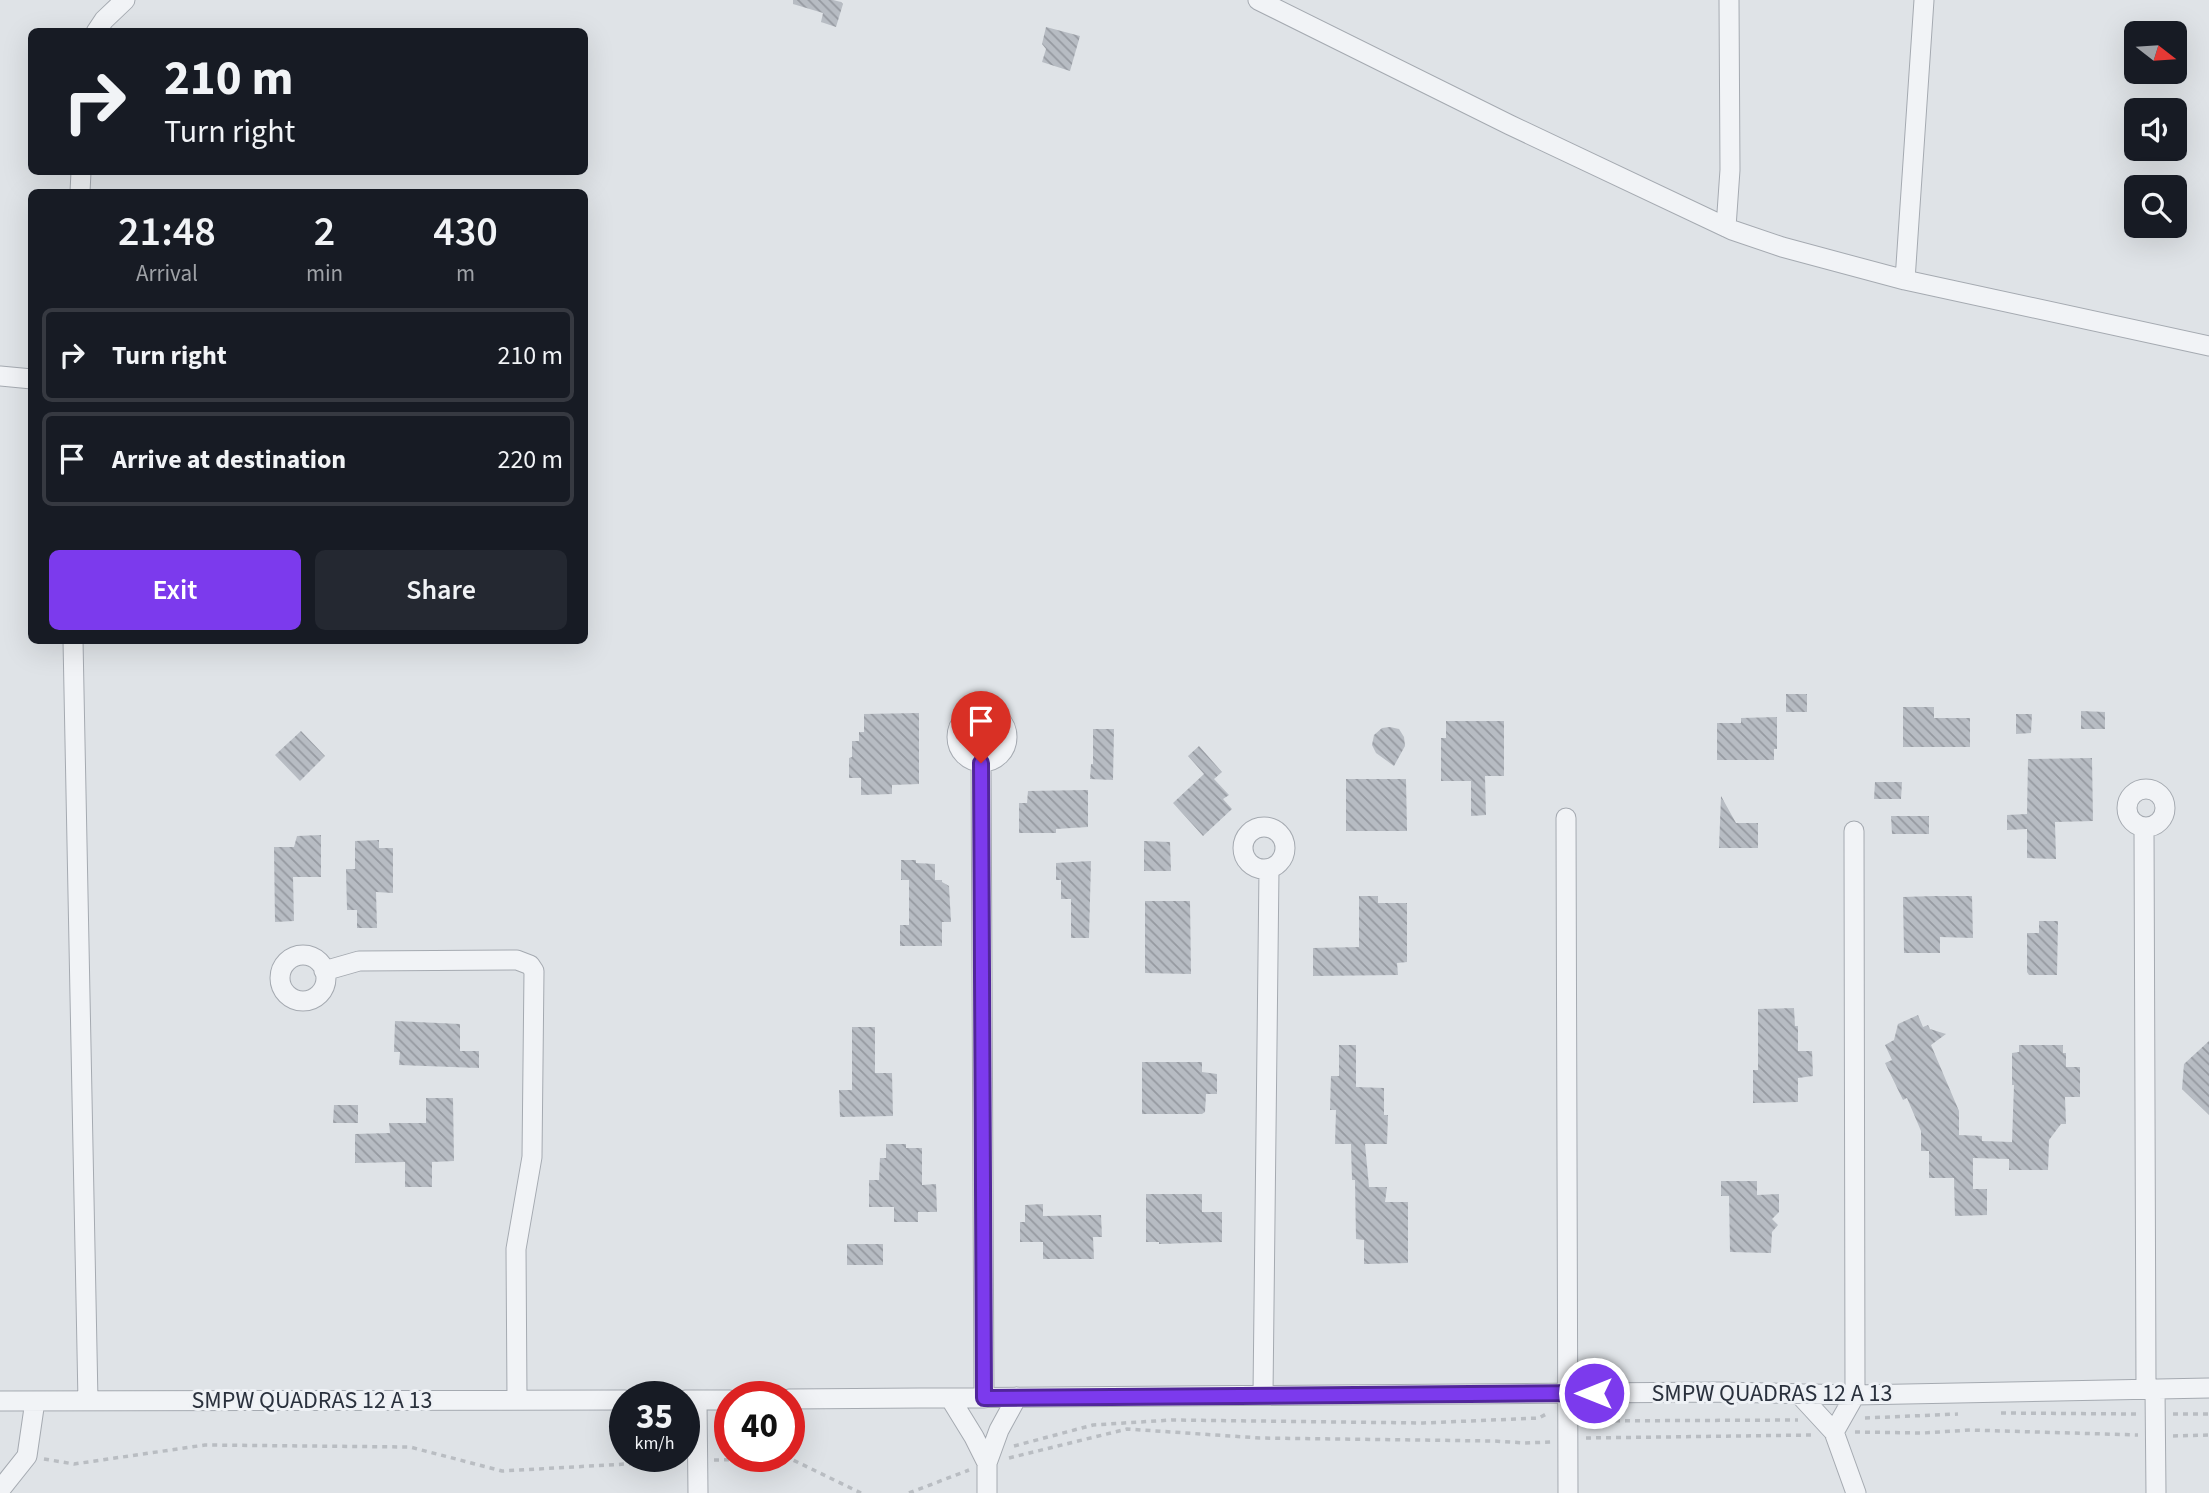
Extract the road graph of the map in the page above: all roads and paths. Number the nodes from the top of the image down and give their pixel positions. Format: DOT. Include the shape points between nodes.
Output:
graph roads {
  1 [pos="125,0"];
  2 [pos="1258,0"];
  3 [pos="1729,0"];
  4 [pos="1924,0"];
  5 [pos="99,28"];
  6 [pos="1726,228"];
  7 [pos="1905,280"];
  8 [pos="2209,346"];
  9 [pos="0,376"];
  10 [pos="28,379"];
  11 [pos="73,644"];
  12 [pos="981,763"];
  13 [pos="1566,818"];
  14 [pos="2144,828"];
  15 [pos="1854,831"];
  16 [pos="1269,869"];
  17 [pos="324,971"];
  18 [pos="2209,1388"];
  19 [pos="2151,1389"];
  20 [pos="1569,1393"];
  21 [pos="1798,1393"];
  22 [pos="1263,1394"];
  23 [pos="1855,1395"];
  24 [pos="1017,1397"];
  25 [pos="950,1398"];
  26 [pos="984,1398"];
  27 [pos="517,1399"];
  28 [pos="805,1399"];
  29 [pos="609,1400"];
  30 [pos="0,1401"];
  31 [pos="35,1401"];
  32 [pos="88,1401"];
  33 [pos="1568,1413"];
  34 [pos="1993,1413"];
  35 [pos="1966,1414"];
  36 [pos="2155,1414"];
  37 [pos="2209,1414"];
  38 [pos="1833,1424"];
  39 [pos="26,1456"];
  40 [pos="988,1458"];
  41 [pos="700,1460"];
  42 [pos="609,1465"];
  43 [pos="697,1472"];
  44 [pos="0,1490"];
  45 [pos="698,1493"];
  46 [pos="861,1493"];
  47 [pos="987,1493"];
  48 [pos="1568,1493"];
  49 [pos="1856,1493"];
  50 [pos="2156,1493"];
  1 -- 5 [label="street"];
  2 -- 6 [label="street"];
  3 -- 6 [label="street"];
  4 -- 7 [label="street"];
  6 -- 7 [label="street"];
  7 -- 8 [label="street"];
  9 -- 10 [label="street"];
  11 -- 32 [label="street"];
  12 -- 26 [label="street"];
  13 -- 20 [label="street"];
  14 -- 19 [label="street"];
  15 -- 23 [label="street"];
  16 -- 22 [label="street"];
  17 -- 27 [label="street" via="359,961 517,960 534,971 532,1157 516,1249"];
  18 -- 19 [label="street, SMPW QUADRAS 12 A 13"];
  19 -- 23 [label="street, SMPW QUADRAS 12 A 13"];
  19 -- 36 [label="street"];
  20 -- 21 [label="street, SMPW QUADRAS 12 A 13"];
  20 -- 22 [label="street, SMPW QUADRAS 12 A 13"];
  20 -- 33 [label="street"];
  21 -- 23 [label="street, SMPW QUADRAS 12 A 13"];
  21 -- 38 [label="street"];
  22 -- 24 [label="street, SMPW QUADRAS 12 A 13"];
  23 -- 38 [label="street"];
  24 -- 26 [label="street, SMPW QUADRAS 12 A 13"];
  24 -- 40 [label="street"];
  25 -- 26 [label="street, SMPW QUADRAS 12 A 13"];
  25 -- 28 [label="street, SMPW QUADRAS 12 A 13"];
  25 -- 40 [label="street"];
  27 -- 29 [label="street, SMPW QUADRAS 12 A 13"];
  27 -- 32 [label="street, SMPW QUADRAS 12 A 13"];
  30 -- 31 [label="street, SMPW QUADRAS 12 A 13"];
  31 -- 32 [label="street, SMPW QUADRAS 12 A 13"];
  31 -- 39 [label="street"];
  33 -- 38 [label="path" via="1582,1421"];
  33 -- 40 [label="path" via="1423,1423 1171,1420 1093,1425"];
  33 -- 48 [label="street"];
  34 -- 36 [label="path"];
  35 -- 38 [label="path"];
  36 -- 37 [label="path"];
  36 -- 50 [label="street"];
  38 -- 49 [label="street"];
  39 -- 42 [label="path" via="74,1464 205,1446 410,1447 502,1471"];
  39 -- 44 [label="street"];
  40 -- 47 [label="street"];
  41 -- 46 [label="path" via="791,1459"];
  43 -- 45 [label="street"];
}
